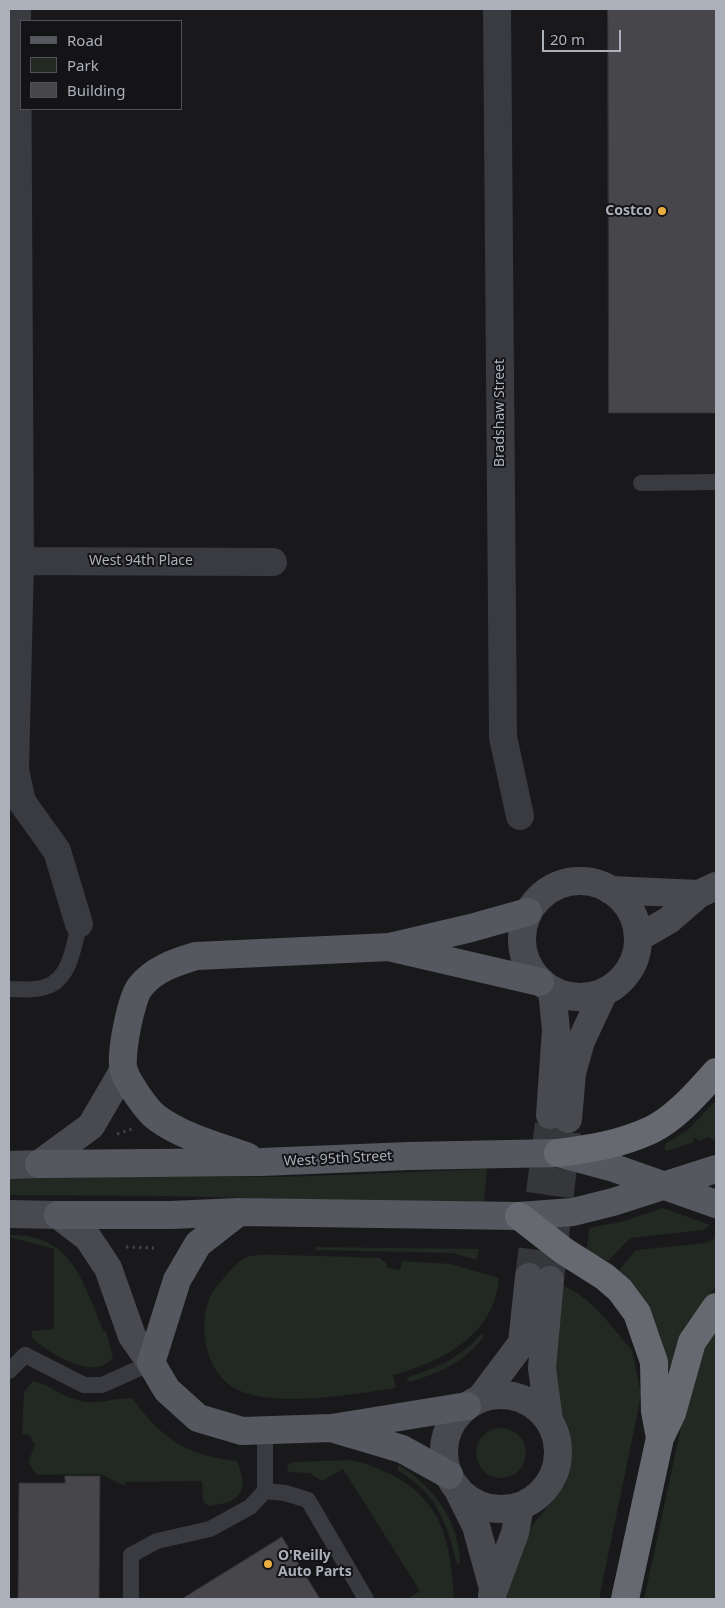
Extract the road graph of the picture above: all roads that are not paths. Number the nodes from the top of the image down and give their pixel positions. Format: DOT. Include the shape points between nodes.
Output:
graph roads {
  1 [pos="17,9"];
  2 [pos="497,9"];
  3 [pos="716,482"];
  4 [pos="641,483"];
  5 [pos="15,561"];
  6 [pos="273,562"];
  7 [pos="15,795"];
  8 [pos="520,816"];
  9 [pos="610,890"];
  10 [pos="708,890"];
  11 [pos="528,912"];
  12 [pos="79,924"];
  13 [pos="638,938"];
  14 [pos="390,947"];
  15 [pos="546,986"];
  16 [pos="9,989"];
  17 [pos="604,992"];
  18 [pos="123,1070"];
  19 [pos="716,1072"];
  20 [pos="558,1153"];
  21 [pos="261,1162"];
  22 [pos="39,1164"];
  23 [pos="9,1165"];
  24 [pos="716,1169"];
  25 [pos="662,1186"];
  26 [pos="716,1204"];
  27 [pos="239,1212"];
  28 [pos="9,1214"];
  29 [pos="58,1214"];
  30 [pos="519,1216"];
  31 [pos="716,1307"];
  32 [pos="151,1363"];
  33 [pos="9,1371"];
  34 [pos="474,1403"];
  35 [pos="549,1422"];
  36 [pos="332,1428"];
  37 [pos="265,1431"];
  38 [pos="660,1438"];
  39 [pos="453,1483"];
  40 [pos="265,1491"];
  41 [pos="520,1506"];
  42 [pos="492,1594"];
  43 [pos="130,1599"];
  44 [pos="366,1599"];
  45 [pos="625,1599"];
  1 -- 5 [label="street"];
  2 -- 8 [label="street, Bradshaw Street" via="503,737"];
  3 -- 4 [label="lane"];
  5 -- 6 [label="street, West 94th Place"];
  5 -- 7 [label="street"];
  7 -- 12 [label="street" via="57,851"];
  9 -- 10 [label="street"];
  9 -- 11 [label="street" via="593,882 574,881 556,886 540,897"];
  9 -- 13 [label="street" via="625,902 634,919"];
  10 -- 13 [label="street" via="669,920"];
  11 -- 14 [label="main road"];
  11 -- 15 [label="street" via="522,930 522,949 528,966"];
  12 -- 16 [label="lane" via="71,956 57,981 44,988"];
  13 -- 17 [label="street" via="636,955 629,970"];
  14 -- 15 [label="main road"];
  14 -- 18 [label="main road" via="196,956 166,965 140,987 128,1014"];
  15 -- 17 [label="street" via="569,996"];
  15 -- 17 [label="street" via="556,1030 559,1117 581,1041"];
  18 -- 21 [label="main road" via="146,1107 174,1129"];
  18 -- 22 [label="street" via="90,1126"];
  19 -- 20 [label="highway" via="689,1100 652,1130 605,1146"];
  20 -- 21 [label="main road, West 95th Street"];
  20 -- 25 [label="main road, West 95th Street" via="614,1168"];
  21 -- 22 [label="main road, West 95th Street"];
  22 -- 23 [label="street, West 95th Street"];
  24 -- 25 [label="main road"];
  25 -- 26 [label="main road, West 95th Street"];
  25 -- 30 [label="main road" via="574,1212"];
  27 -- 29 [label="main road"];
  27 -- 30 [label="main road"];
  27 -- 32 [label="main road" via="194,1249 177,1280"];
  28 -- 29 [label="street"];
  29 -- 32 [label="street" via="88,1238 108,1268 132,1336"];
  30 -- 38 [label="highway" via="605,1277 620,1290 637,1314 654,1362 655,1411"];
  31 -- 38 [label="highway" via="692,1342 672,1413"];
  32 -- 33 [label="lane" via="102,1385 84,1385 25,1355"];
  32 -- 37 [label="main road" via="167,1390 198,1418 242,1431"];
  34 -- 35 [label="street" via="500,1395 519,1398 536,1407"];
  34 -- 35 [label="street" via="522,1342 539,1278 542,1368"];
  34 -- 36 [label="main road"];
  34 -- 39 [label="street" via="454,1420 446,1438 444,1457"];
  35 -- 41 [label="street" via="556,1437 555,1471 547,1486"];
  36 -- 37 [label="main road"];
  36 -- 39 [label="main road" via="402,1449"];
  37 -- 40 [label="lane"];
  38 -- 45 [label="highway"];
  39 -- 41 [label="street" via="471,1501 486,1507"];
  39 -- 42 [label="street" via="476,1526"];
  40 -- 43 [label="lane" via="250,1507 210,1529 157,1541 130,1555"];
  40 -- 44 [label="lane" via="308,1500"];
  41 -- 42 [label="street"];
}
